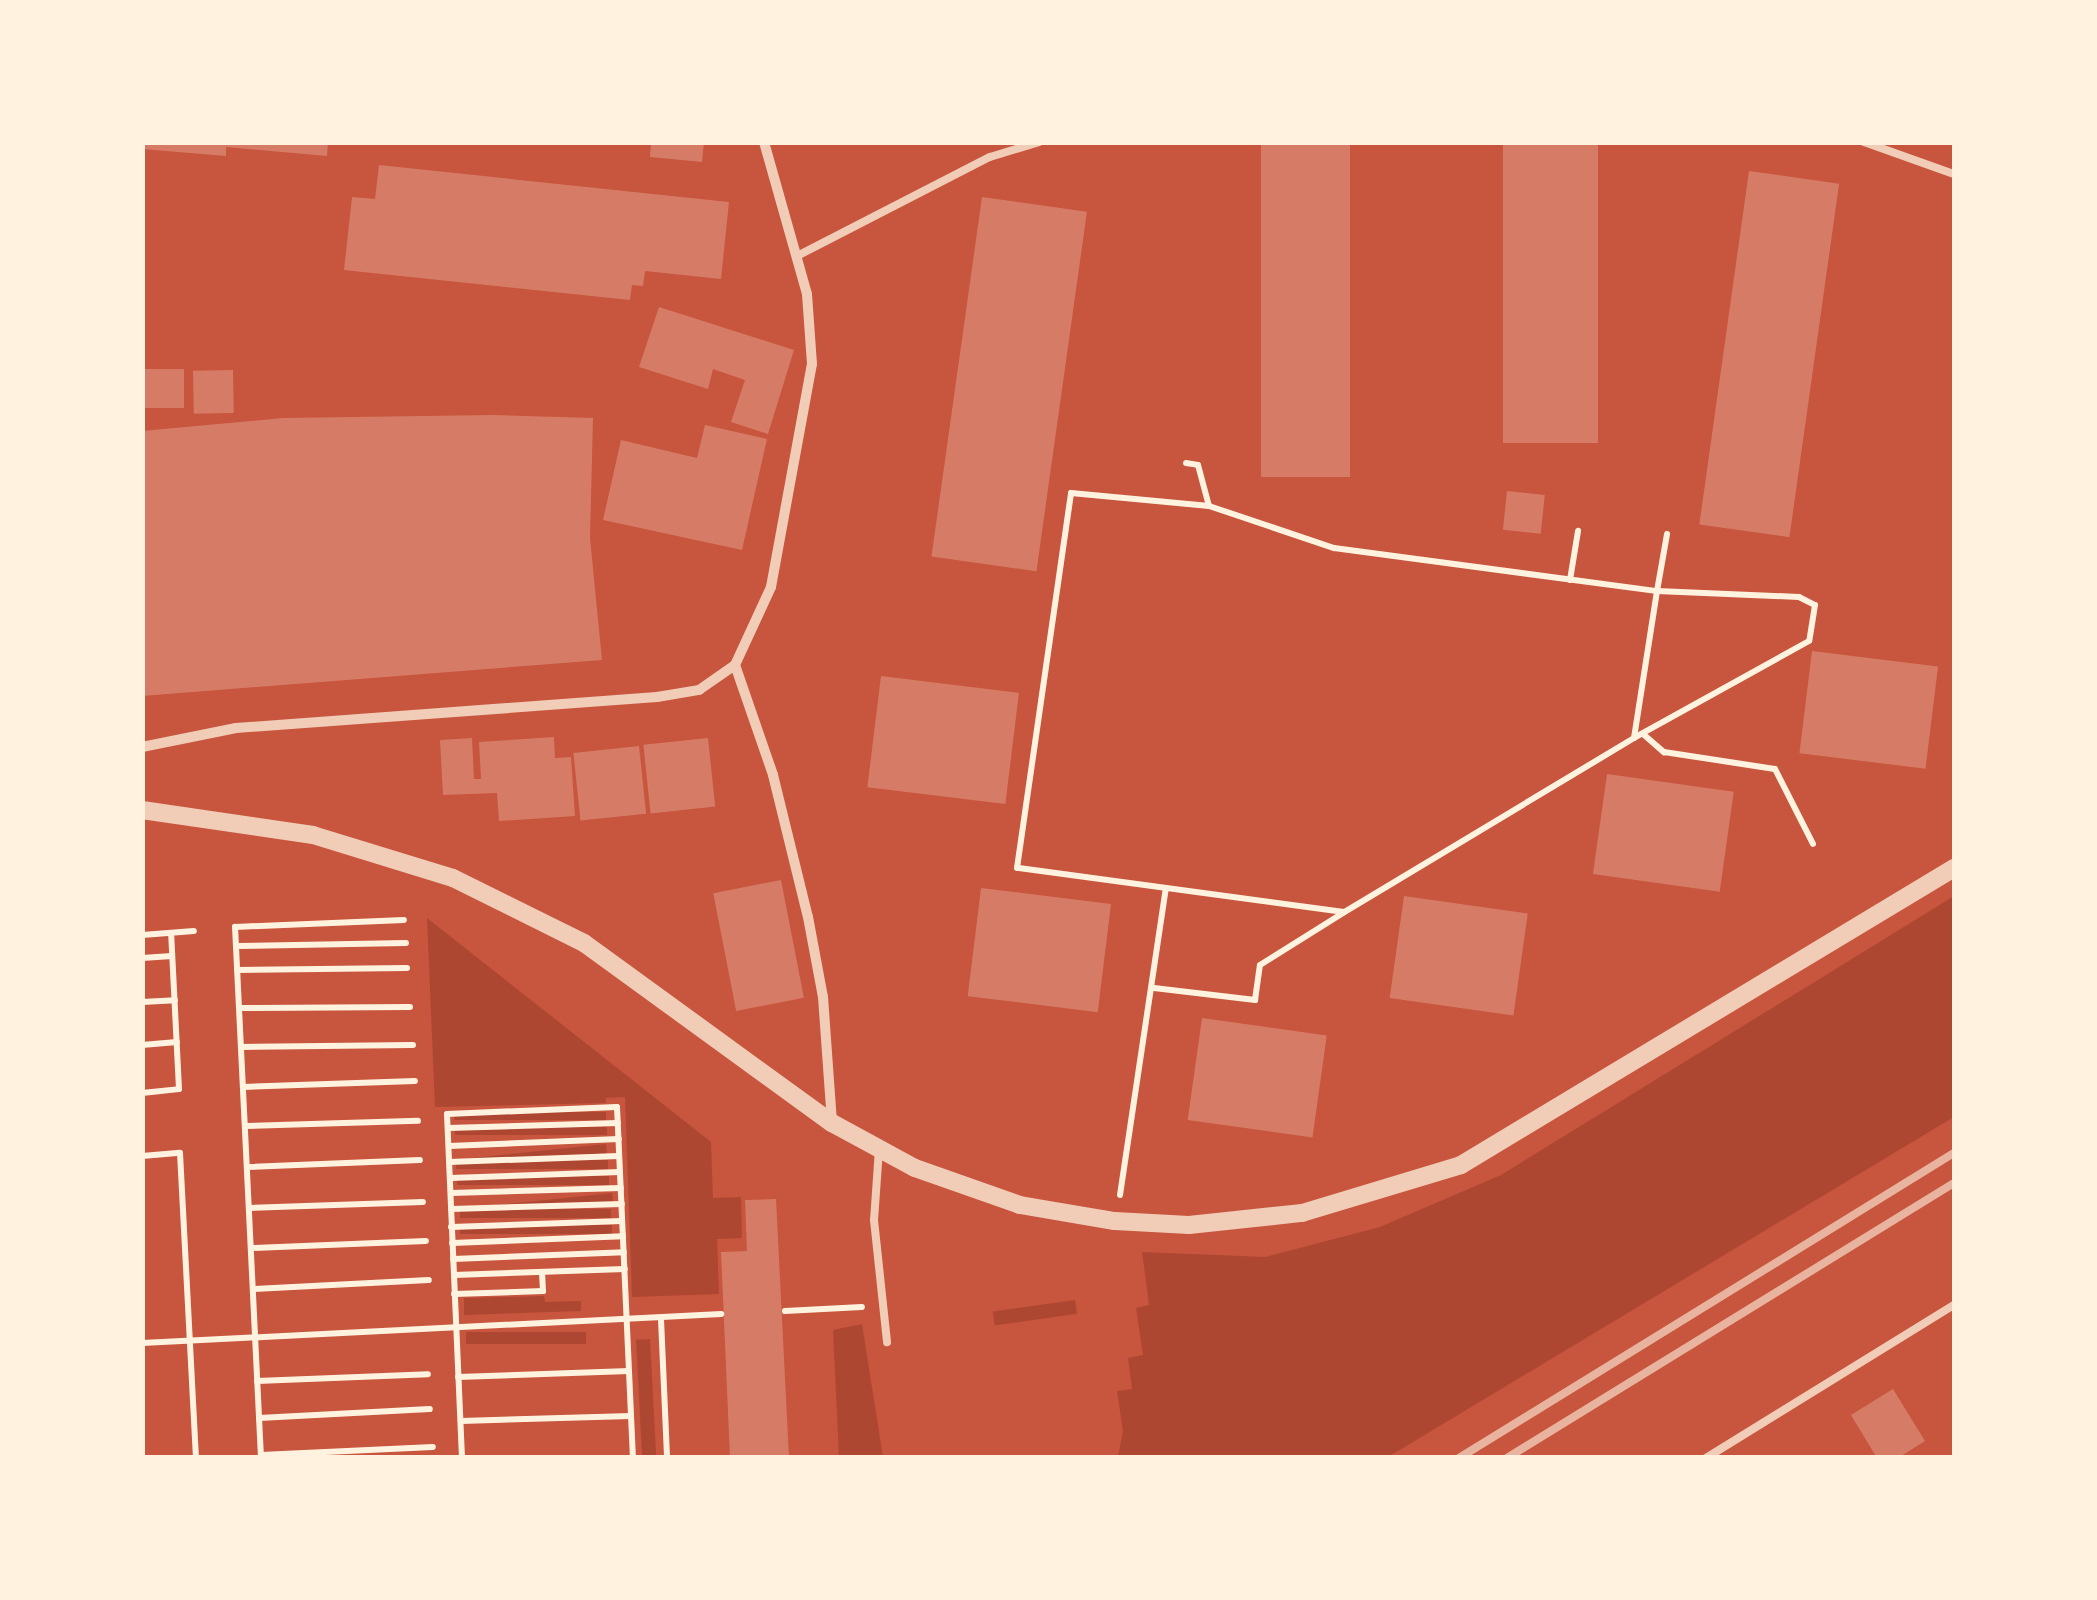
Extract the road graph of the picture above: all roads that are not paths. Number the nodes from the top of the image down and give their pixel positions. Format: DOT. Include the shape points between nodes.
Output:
graph roads {
  1 [pos="764,142"];
  2 [pos="1038,142"];
  3 [pos="1864,142"];
  4 [pos="1954,174"];
  5 [pos="797,256"];
  6 [pos="735,664"];
  7 [pos="142,746"];
  8 [pos="142,810"];
  9 [pos="1954,868"];
  10 [pos="832,1123"];
  11 [pos="879,1149"];
  12 [pos="1954,1305"];
  13 [pos="886,1342"];
  14 [pos="1706,1458"];
  1 -- 5 [label="street"];
  2 -- 5 [label="lane" via="972,165"];
  3 -- 4 [label="lane"];
  5 -- 6 [label="street" via="811,332 806,418 771,586"];
  6 -- 7 [label="street" via="699,690 657,697 236,728"];
  6 -- 10 [label="street" via="773,775 808,917 823,998"];
  8 -- 10 [label="street" via="329,838 486,892 607,958"];
  9 -- 11 [label="street" via="1461,1164 1302,1213 1189,1224 1115,1221 980,1194"];
  10 -- 11 [label="street"];
  11 -- 13 [label="lane" via="874,1220"];
  12 -- 14 [label="lane"];
}
